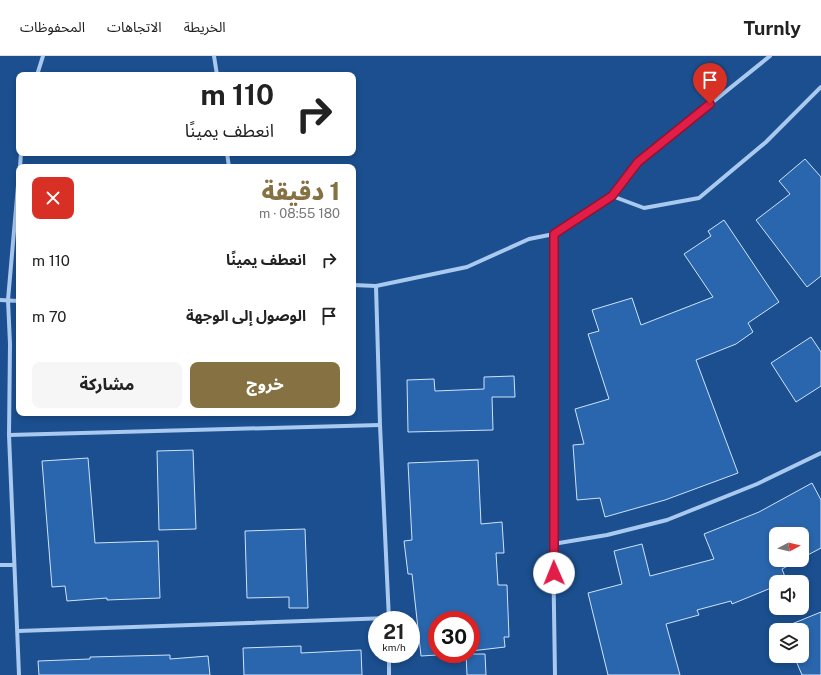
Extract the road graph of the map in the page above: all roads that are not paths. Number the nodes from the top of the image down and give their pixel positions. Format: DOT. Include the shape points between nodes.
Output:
graph roads {
  1 [pos="43,56"];
  2 [pos="214,56"];
  3 [pos="770,56"];
  4 [pos="38,72"];
  5 [pos="217,72"];
  6 [pos="821,87"];
  7 [pos="612,196"];
  8 [pos="16,208"];
  9 [pos="554,234"];
  10 [pos="356,285"];
  11 [pos="376,286"];
  12 [pos="0,300"];
  13 [pos="8,300"];
  14 [pos="16,301"];
  15 [pos="380,425"];
  16 [pos="9,435"];
  17 [pos="821,453"];
  18 [pos="553,544"];
  19 [pos="0,565"];
  20 [pos="14,565"];
  21 [pos="389,611"];
  22 [pos="368,620"];
  23 [pos="18,631"];
  24 [pos="389,663"];
  25 [pos="19,675"];
  26 [pos="389,675"];
  27 [pos="556,675"];
  1 -- 4 [label="street"];
  2 -- 5 [label="street"];
  3 -- 7 [label="street" via="638,162"];
  6 -- 7 [label="street" via="766,142 699,198 644,208"];
  7 -- 9 [label="street"];
  8 -- 13 [label="street"];
  9 -- 11 [label="street" via="529,239 467,267"];
  9 -- 18 [label="street"];
  10 -- 11 [label="street"];
  11 -- 15 [label="street"];
  12 -- 13 [label="street"];
  13 -- 14 [label="street"];
  13 -- 16 [label="street"];
  15 -- 16 [label="street"];
  15 -- 21 [label="street"];
  16 -- 20 [label="street"];
  17 -- 18 [label="street" via="757,484 668,520 607,535"];
  18 -- 27 [label="street"];
  19 -- 20 [label="street"];
  20 -- 23 [label="street"];
  22 -- 23 [label="street"];
  23 -- 25 [label="street"];
  24 -- 26 [label="street"];
}
